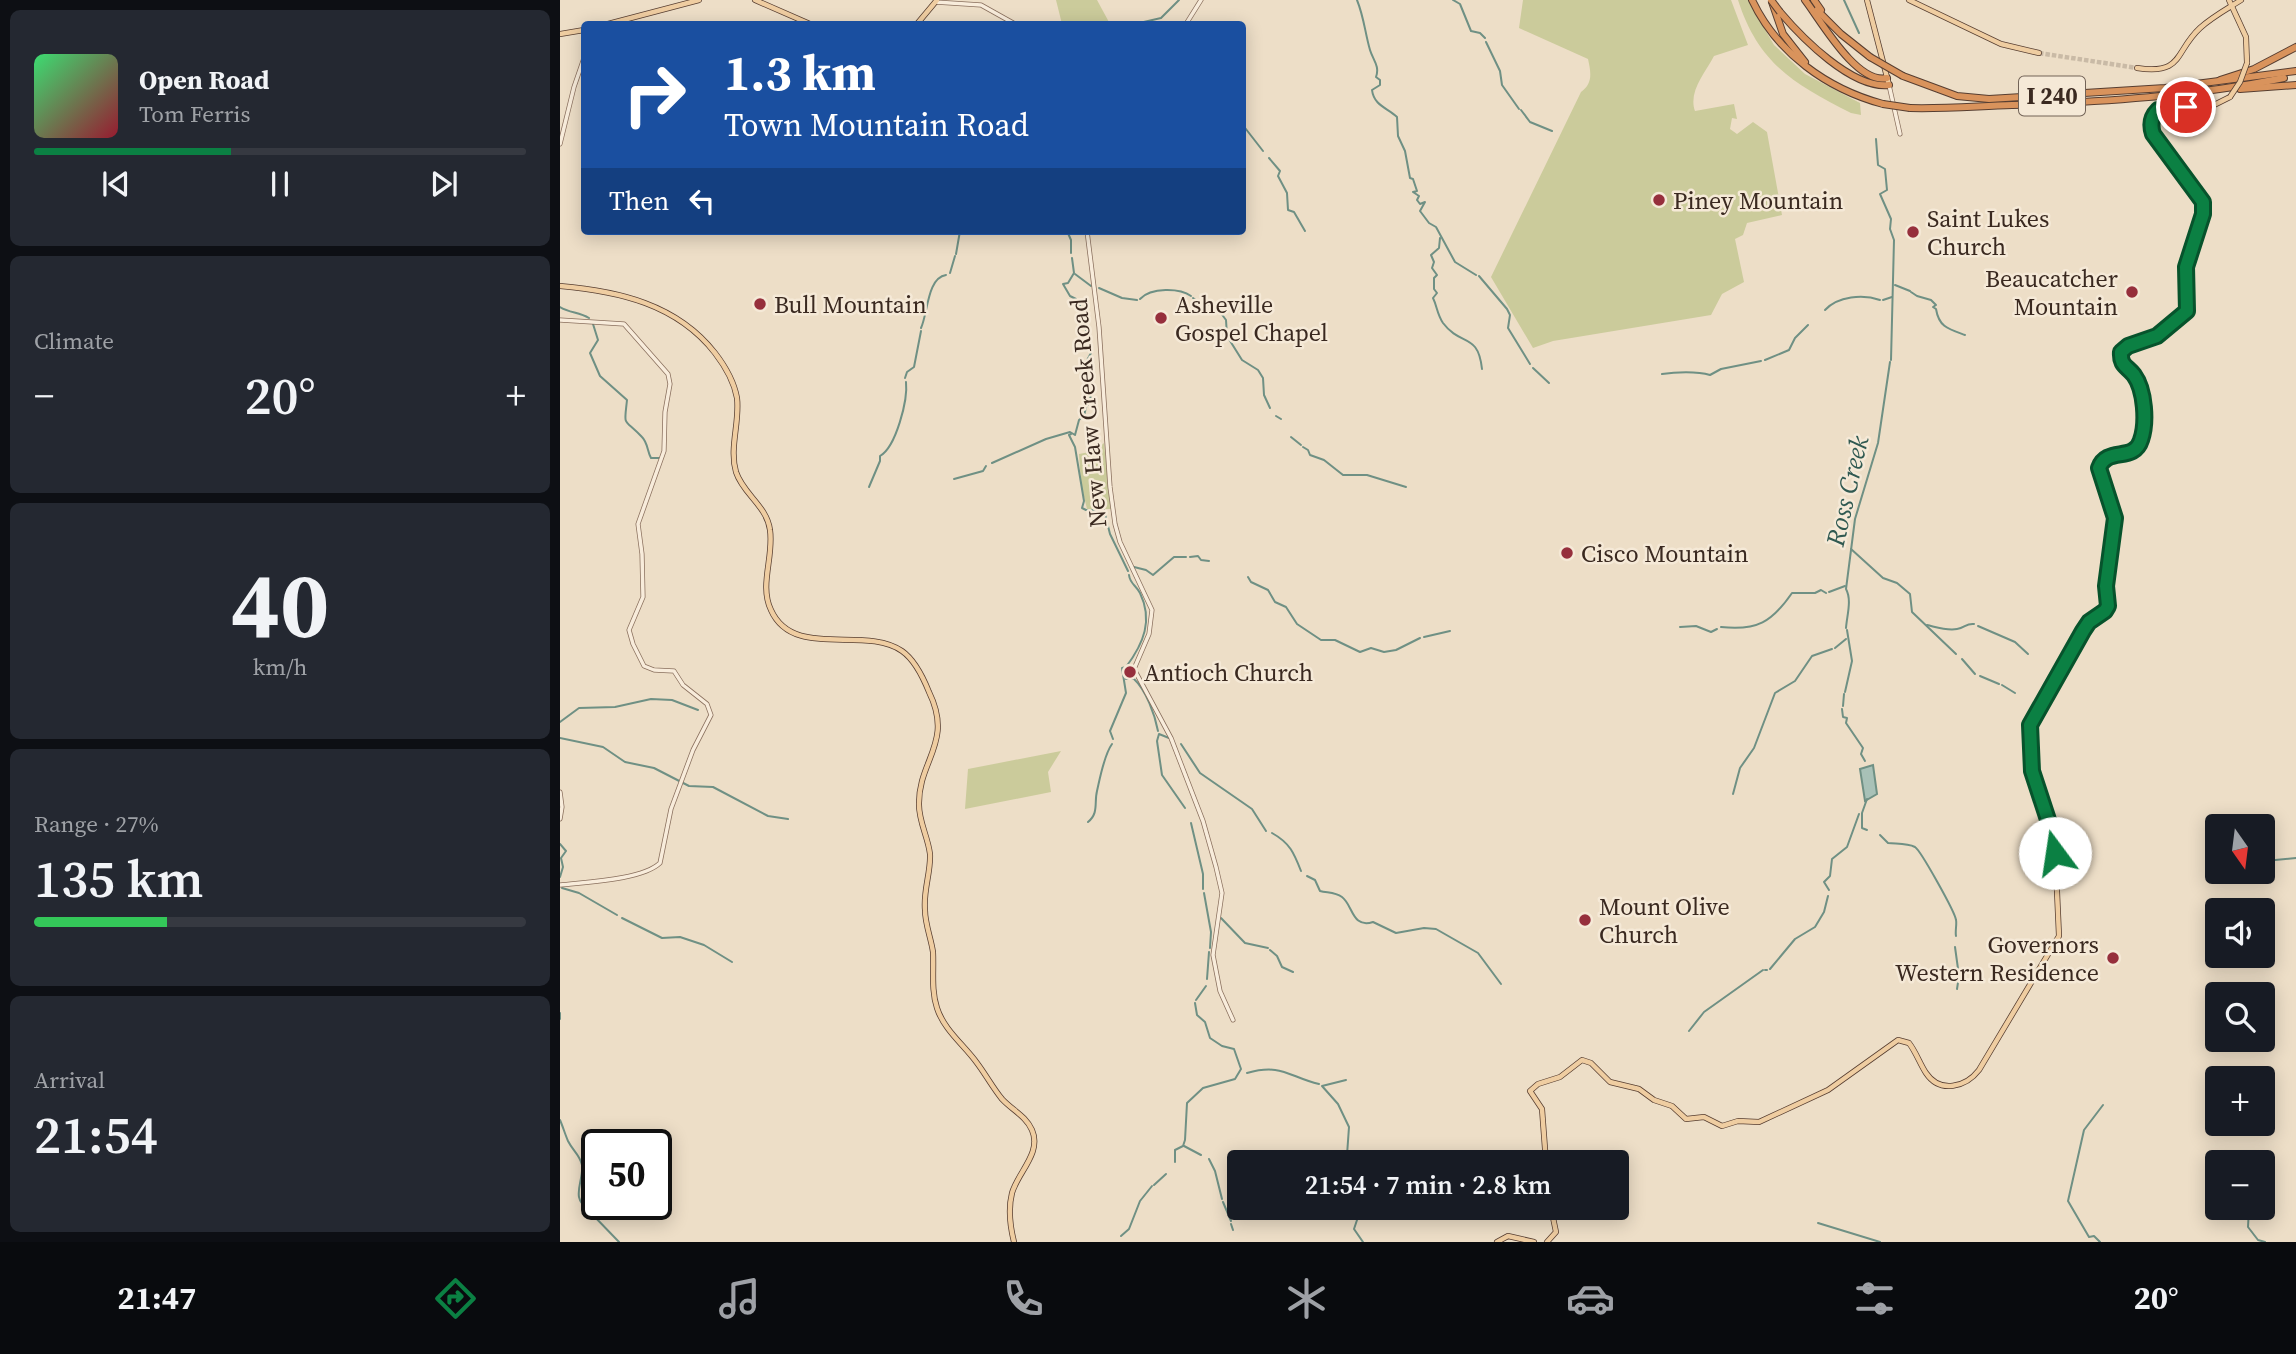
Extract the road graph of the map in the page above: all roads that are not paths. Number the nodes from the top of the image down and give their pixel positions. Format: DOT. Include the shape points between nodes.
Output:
graph roads {
  1 [pos="699,0"];
  2 [pos="755,0"];
  3 [pos="1201,0"];
  4 [pos="1752,0"];
  5 [pos="1771,0"];
  6 [pos="1809,0"];
  7 [pos="1867,0"];
  8 [pos="1909,0"];
  9 [pos="2241,0"];
  10 [pos="936,1"];
  11 [pos="683,2"];
  12 [pos="2231,3"];
  13 [pos="618,21"];
  14 [pos="803,21"];
  15 [pos="919,21"];
  16 [pos="1010,21"];
  17 [pos="1188,21"];
  18 [pos="581,30"];
  19 [pos="560,34"];
  20 [pos="2296,47"];
  21 [pos="2039,53"];
  22 [pos="581,67"];
  23 [pos="2137,68"];
  24 [pos="2296,74"];
  25 [pos="1888,81"];
  26 [pos="1830,83"];
  27 [pos="2205,84"];
  28 [pos="2296,85"];
  29 [pos="2179,94"];
  30 [pos="1899,134"];
  31 [pos="560,144"];
  32 [pos="1088,235"];
  33 [pos="560,286"];
  34 [pos="560,320"];
  35 [pos="560,792"];
  36 [pos="560,819"];
  37 [pos="560,885"];
  38 [pos="1233,1020"];
  39 [pos="1545,1150"];
  40 [pos="1554,1220"];
  41 [pos="1014,1242"];
  42 [pos="1497,1242"];
  43 [pos="1534,1242"];
  44 [pos="1547,1242"];
  1 -- 11 [label="main road"];
  2 -- 14 [label="main road"];
  3 -- 17 [label="street"];
  4 -- 26 [label="highway, I 240" via="1782,45"];
  5 -- 25 [label="highway, bridge" via="1809,42 1841,67 1868,81"];
  5 -- 26 [label="highway" via="1790,45"];
  6 -- 25 [label="highway" via="1856,65 1876,79"];
  6 -- 27 [label="highway, I 240, bridge" via="1870,57 1903,76 1957,96 1989,99"];
  7 -- 25 [label="main road"];
  8 -- 21 [label="main road" via="2001,44"];
  9 -- 12 [label="main road"];
  10 -- 15 [label="main road"];
  10 -- 16 [label="street" via="981,5"];
  11 -- 13 [label="main road"];
  12 -- 23 [label="main road" via="2200,29 2174,63 2160,69"];
  12 -- 39 [label="main road, bridge" via="2246,37 2247,63 2241,82 2223,103 2165,108 2151,122 2153,134 2203,202 2186,267 2188,307 2184,316 2157,336 2121,352 2122,364 2137,382 2144,421 2137,449 2110,456 2099,468 2115,518 2106,586 2108,606 2083,631 2030,725 2032,771 2054,841 2059,936 1979,1070 1962,1084 1941,1084 1927,1075 1909,1043 1898,1040 1835,1087 1759,1122 1722,1126 1704,1117 1686,1119 1639,1089 1610,1083 1591,1063 1579,1060 1560,1077 1530,1091 1542,1109"];
  18 -- 19 [label="main road"];
  20 -- 27 [label="highway" via="2247,72"];
  22 -- 31 [label="street"];
  24 -- 27 [label="highway, I 240"];
  24 -- 29 [label="highway, I 240"];
  25 -- 30 [label="street"];
  26 -- 29 [label="highway, I 240, bridge" via="1862,98 1910,108"];
  28 -- 29 [label="highway"];
  32 -- 38 [label="street, New Haw Creek Road" via="1116,530 1152,610 1149,634 1134,669 1171,738 1219,875 1221,901 1213,956 1220,993"];
  33 -- 41 [label="main road" via="648,303 686,325 711,349 737,398 737,474 770,527 766,594 774,616 786,629 802,635 892,646 910,658 929,690 939,733 919,804 930,856 925,909 933,951 934,997 952,1033 1032,1130 1033,1153 1009,1204"];
  34 -- 37 [label="street" via="624,324 668,374 664,451 638,524 643,591 630,634 644,666 674,671 711,715 671,809 660,863 642,872"];
  35 -- 36 [label="street"];
  40 -- 44 [label="main road" via="1556,1232"];
  42 -- 43 [label="main road" via="1508,1236"];
}
